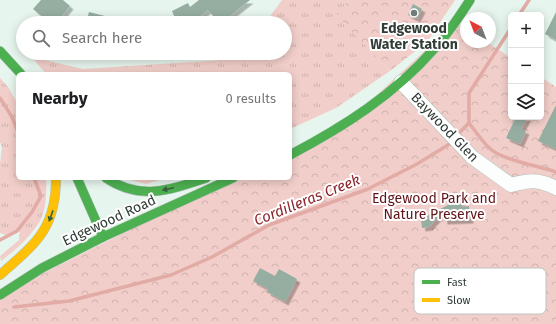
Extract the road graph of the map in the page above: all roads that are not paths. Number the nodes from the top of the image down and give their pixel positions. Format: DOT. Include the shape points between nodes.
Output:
graph roads {
  1 [pos="470,0"];
  2 [pos="0,51"];
  3 [pos="20,72"];
  4 [pos="401,82"];
  5 [pos="343,126"];
  6 [pos="292,145"];
  7 [pos="292,154"];
  8 [pos="56,180"];
  9 [pos="77,180"];
  10 [pos="109,180"];
  11 [pos="200,180"];
  12 [pos="229,180"];
  13 [pos="556,188"];
  14 [pos="103,237"];
  15 [pos="0,275"];
  16 [pos="0,295"];
  1 -- 4 [label="main road" via="441,43"];
  2 -- 3 [label="main road"];
  4 -- 5 [label="main road" via="374,105"];
  4 -- 13 [label="street, Baywood Glen" via="472,157 511,185 536,181 545,182"];
  5 -- 6 [label="main road"];
  5 -- 7 [label="main road"];
  8 -- 15 [label="main road, one-way" via="55,205 44,231 36,243"];
  9 -- 14 [label="main road"];
  11 -- 10 [label="main road, one-way" via="164,190 137,193 117,186"];
  12 -- 14 [label="main road, Edgewood Road"];
  14 -- 16 [label="main road, Edgewood Road" via="42,268"];
}
